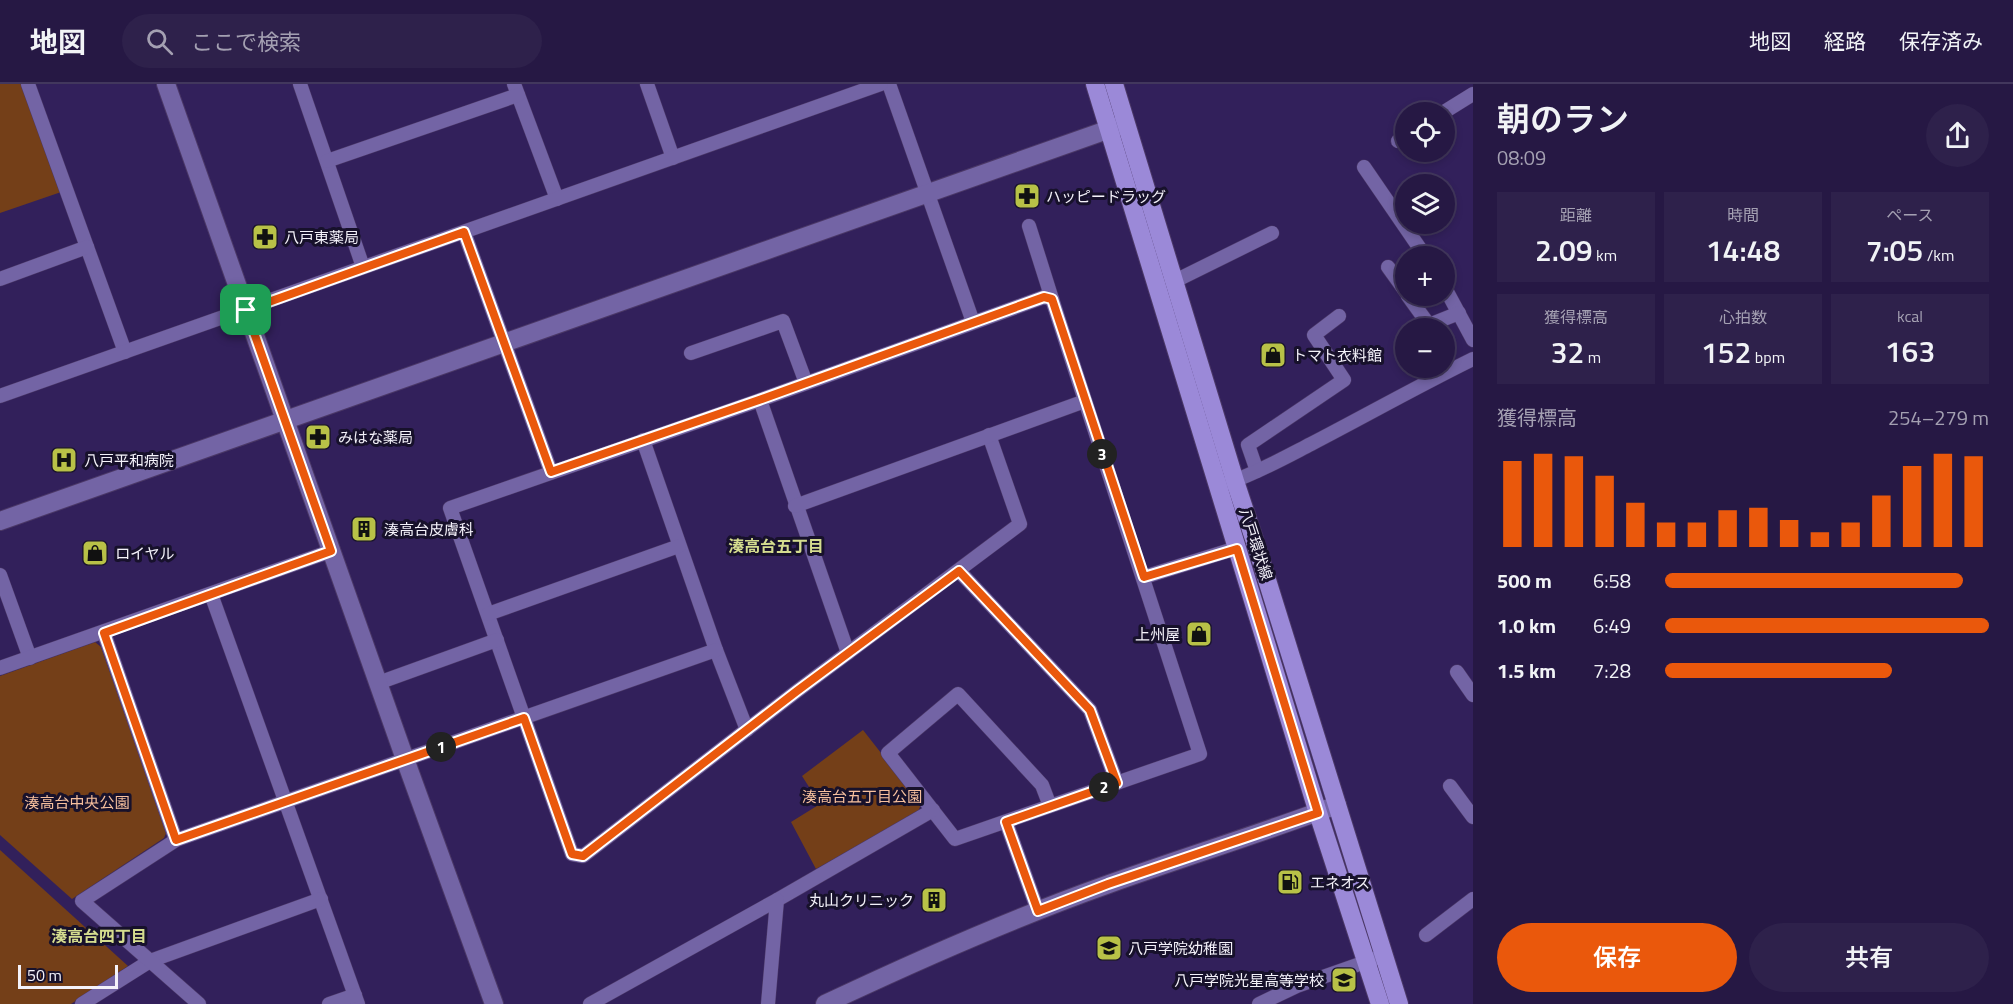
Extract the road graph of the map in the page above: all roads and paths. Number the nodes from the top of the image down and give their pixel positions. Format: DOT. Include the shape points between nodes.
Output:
graph roads {
  1 [pos="28,84"];
  2 [pos="166,84"];
  3 [pos="300,84"];
  4 [pos="647,84"];
  5 [pos="881,84"];
  6 [pos="889,84"];
  7 [pos="1095,84"];
  8 [pos="1114,84"];
  9 [pos="516,89"];
  10 [pos="1473,94"];
  11 [pos="1455,105"];
  12 [pos="1118,126"];
  13 [pos="673,158"];
  14 [pos="327,161"];
  15 [pos="1364,167"];
  16 [pos="928,192"];
  17 [pos="556,199"];
  18 [pos="1029,226"];
  19 [pos="464,232"];
  20 [pos="1272,233"];
  21 [pos="1418,246"];
  22 [pos="87,247"];
  23 [pos="363,267"];
  24 [pos="1388,267"];
  25 [pos="1395,277"];
  26 [pos="0,279"];
  27 [pos="1174,280"];
  28 [pos="1052,299"];
  29 [pos="1416,306"];
  30 [pos="1455,306"];
  31 [pos="246,310"];
  32 [pos="1459,313"];
  33 [pos="1339,316"];
  34 [pos="973,322"];
  35 [pos="1473,340"];
  36 [pos="505,343"];
  37 [pos="125,352"];
  38 [pos="691,353"];
  39 [pos="1473,359"];
  40 [pos="806,383"];
  41 [pos="0,396"];
  42 [pos="759,400"];
  43 [pos="1084,400"];
  44 [pos="285,420"];
  45 [pos="989,435"];
  46 [pos="643,440"];
  47 [pos="1257,471"];
  48 [pos="551,472"];
  49 [pos="1226,484"];
  50 [pos="795,506"];
  51 [pos="0,522"];
  52 [pos="679,546"];
  53 [pos="1237,549"];
  54 [pos="331,551"];
  55 [pos="959,571"];
  56 [pos="0,575"];
  57 [pos="1144,577"];
  58 [pos="211,594"];
  59 [pos="488,614"];
  60 [pos="104,633"];
  61 [pos="497,640"];
  62 [pos="716,650"];
  63 [pos="848,653"];
  64 [pos="30,658"];
  65 [pos="0,669"];
  66 [pos="1457,672"];
  67 [pos="378,683"];
  68 [pos="1473,695"];
  69 [pos="524,718"];
  70 [pos="747,730"];
  71 [pos="405,759"];
  72 [pos="1117,783"];
  73 [pos="1450,786"];
  74 [pos="286,801"];
  75 [pos="1337,805"];
  76 [pos="1050,806"];
  77 [pos="933,810"];
  78 [pos="1318,813"];
  79 [pos="1473,817"];
  80 [pos="1006,822"];
  81 [pos="176,840"];
  82 [pos="321,899"];
  83 [pos="1473,899"];
  84 [pos="777,900"];
  85 [pos="1038,911"];
  86 [pos="1426,935"];
  87 [pos="1376,958"];
  88 [pos="150,961"];
  89 [pos="356,1000"];
  90 [pos="838,1001"];
  91 [pos="86,1003"];
  92 [pos="199,1004"];
  93 [pos="329,1004"];
  94 [pos="494,1004"];
  95 [pos="590,1004"];
  96 [pos="768,1004"];
  97 [pos="1259,1004"];
  98 [pos="1380,1004"];
  99 [pos="1399,1004"];
  1 -- 22 [label="street"];
  2 -- 31 [label="street"];
  3 -- 14 [label="street"];
  4 -- 13 [label="street"];
  5 -- 13 [label="street"];
  6 -- 16 [label="street"];
  7 -- 12 [label="main road, 八戸環状線"];
  8 -- 12 [label="main road, 八戸環状線"];
  9 -- 14 [label="street"];
  9 -- 17 [label="street"];
  10 -- 11 [label="street"];
  12 -- 16 [label="street"];
  12 -- 27 [label="main road, 八戸環状線"];
  12 -- 49 [label="main road, 八戸環状線"];
  13 -- 17 [label="street"];
  14 -- 23 [label="street"];
  15 -- 21 [label="street"];
  16 -- 34 [label="street"];
  16 -- 36 [label="street"];
  17 -- 19 [label="street"];
  18 -- 28 [label="street"];
  19 -- 23 [label="street"];
  19 -- 36 [label="street"];
  20 -- 27 [label="street"];
  22 -- 26 [label="street"];
  22 -- 37 [label="street"];
  23 -- 31 [label="street"];
  24 -- 25 [label="street"];
  27 -- 49 [label="main road, 八戸環状線"];
  28 -- 34 [label="street" via="1044,297"];
  28 -- 43 [label="street"];
  29 -- 32 [label="street" via="1429,325"];
  30 -- 32 [label="street"];
  31 -- 37 [label="street"];
  31 -- 44 [label="street"];
  32 -- 35 [label="street"];
  33 -- 47 [label="street" via="1314,335 1344,380 1248,446"];
  34 -- 40 [label="street"];
  36 -- 44 [label="street"];
  36 -- 48 [label="street"];
  37 -- 41 [label="street"];
  38 -- 40 [label="street" via="783,321"];
  39 -- 47 [label="street"];
  40 -- 42 [label="street"];
  42 -- 46 [label="street"];
  42 -- 50 [label="street"];
  43 -- 45 [label="street"];
  43 -- 57 [label="street"];
  44 -- 51 [label="street"];
  44 -- 54 [label="street"];
  45 -- 50 [label="street"];
  45 -- 55 [label="street" via="1020,524"];
  46 -- 48 [label="street"];
  46 -- 52 [label="street"];
  47 -- 49 [label="street"];
  48 -- 59 [label="street" via="450,508"];
  49 -- 53 [label="main road, 八戸環状線"];
  49 -- 75 [label="main road, 八戸環状線"];
  50 -- 63 [label="street"];
  52 -- 59 [label="street"];
  52 -- 62 [label="street"];
  53 -- 57 [label="street"];
  53 -- 78 [label="main road, 八戸環状線"];
  54 -- 58 [label="street"];
  54 -- 67 [label="street"];
  55 -- 63 [label="street"];
  55 -- 72 [label="street" via="1090,710"];
  56 -- 64 [label="street"];
  57 -- 72 [label="street" via="1200,754"];
  58 -- 60 [label="street"];
  58 -- 74 [label="street"];
  59 -- 61 [label="street"];
  60 -- 64 [label="street"];
  60 -- 81 [label="street"];
  61 -- 67 [label="street"];
  61 -- 69 [label="street"];
  62 -- 69 [label="street"];
  62 -- 70 [label="street"];
  63 -- 70 [label="street"];
  64 -- 65 [label="street"];
  66 -- 68 [label="street"];
  67 -- 71 [label="street"];
  69 -- 70 [label="street" via="572,854 583,856"];
  69 -- 71 [label="street"];
  71 -- 74 [label="street"];
  71 -- 94 [label="street"];
  72 -- 76 [label="street"];
  73 -- 79 [label="street"];
  74 -- 81 [label="street"];
  74 -- 82 [label="street"];
  75 -- 78 [label="street"];
  75 -- 87 [label="main road, 八戸環状線"];
  76 -- 77 [label="street" via="1042,785 958,694 888,753"];
  76 -- 80 [label="street"];
  77 -- 80 [label="street" via="955,839"];
  77 -- 84 [label="street"];
  78 -- 85 [label="street"];
  78 -- 87 [label="main road, 八戸環状線"];
  80 -- 85 [label="street"];
  81 -- 88 [label="street" via="82,901"];
  82 -- 88 [label="street"];
  82 -- 89 [label="street"];
  83 -- 86 [label="street"];
  84 -- 95 [label="street"];
  84 -- 96 [label="street"];
  85 -- 90 [label="street" via="912,963"];
  87 -- 97 [label="street"];
  87 -- 98 [label="main road, 八戸環状線"];
  87 -- 99 [label="main road, 八戸環状線"];
  88 -- 91 [label="street"];
  88 -- 92 [label="street"];
  89 -- 93 [label="street"];
}
